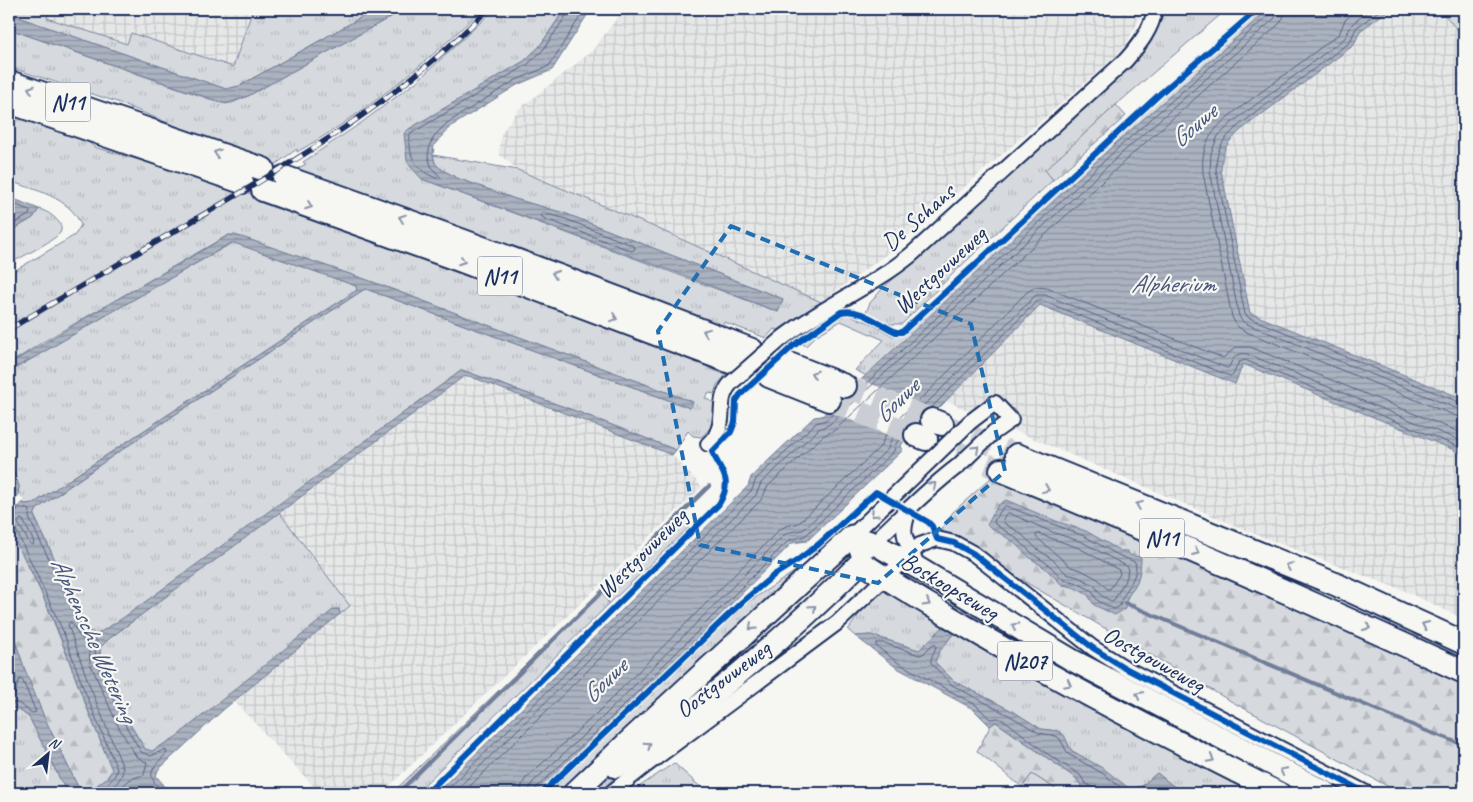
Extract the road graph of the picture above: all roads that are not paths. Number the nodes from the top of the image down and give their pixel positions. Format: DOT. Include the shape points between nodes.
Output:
graph roads {
  1 [pos="1155,9"];
  2 [pos="9,82"];
  3 [pos="9,102"];
  4 [pos="284,177"];
  5 [pos="256,180"];
  6 [pos="740,365"];
  7 [pos="776,369"];
  8 [pos="837,393"];
  9 [pos="708,444"];
  10 [pos="909,510"];
  11 [pos="852,536"];
  12 [pos="872,543"];
  13 [pos="911,560"];
  14 [pos="861,562"];
  15 [pos="885,578"];
  16 [pos="843,581"];
  17 [pos="1464,643"];
  18 [pos="1464,672"];
  19 [pos="574,793"];
  20 [pos="579,793"];
  21 [pos="611,793"];
  22 [pos="1279,793"];
  23 [pos="1327,793"];
  24 [pos="1366,793"];
  1 -- 6 [label="street, De Schans, bridge" via="1140,45 1126,60 912,254 888,273 820,312"];
  5 -- 2 [label="highway, N11, one-way"];
  3 -- 5 [label="highway, N11"];
  6 -- 4 [label="highway, N11, one-way" via="640,306"];
  5 -- 6 [label="highway, N11, one-way"];
  6 -- 9 [label="street, De Schans" via="722,397 720,426"];
  7 -- 8 [label="highway"];
  10 -- 11 [label="street, Boskoopseweg, one-way, bridge" via="1011,420 995,403 970,422 930,435"];
  10 -- 12 [label="street, Boskoopseweg"];
  10 -- 13 [label="street, Boskoopseweg" via="904,532"];
  11 -- 12 [label="main road, Boskoopseweg / N207"];
  11 -- 14 [label="street"];
  11 -- 19 [label="main road, Boskoopseweg, one-way"];
  12 -- 13 [label="main road, Boskoopseweg / N207"];
  12 -- 14 [label="street, Boskoopseweg"];
  13 -- 15 [label="street, Oostgouweweg"];
  23 -- 13 [label="main road, Boskoopseweg / N207, one-way" via="1072,660"];
  13 -- 24 [label="street, Oostgouweweg" via="920,546 937,539 954,543 974,554 1093,648 1125,668"];
  14 -- 15 [label="main road, Boskoopseweg"];
  14 -- 16 [label="main road, Boskoopseweg"];
  15 -- 16 [label="main road" via="871,576"];
  15 -- 21 [label="street, Oostgouweweg" via="838,623"];
  15 -- 22 [label="main road, Boskoopseweg / N207, one-way" via="1027,662"];
  20 -- 16 [label="main road, Boskoopseweg, one-way" via="669,730 783,636"];
  17 -- 18 [label="highway, N11, one-way" via="1335,584 1009,462 1108,514"];
}
